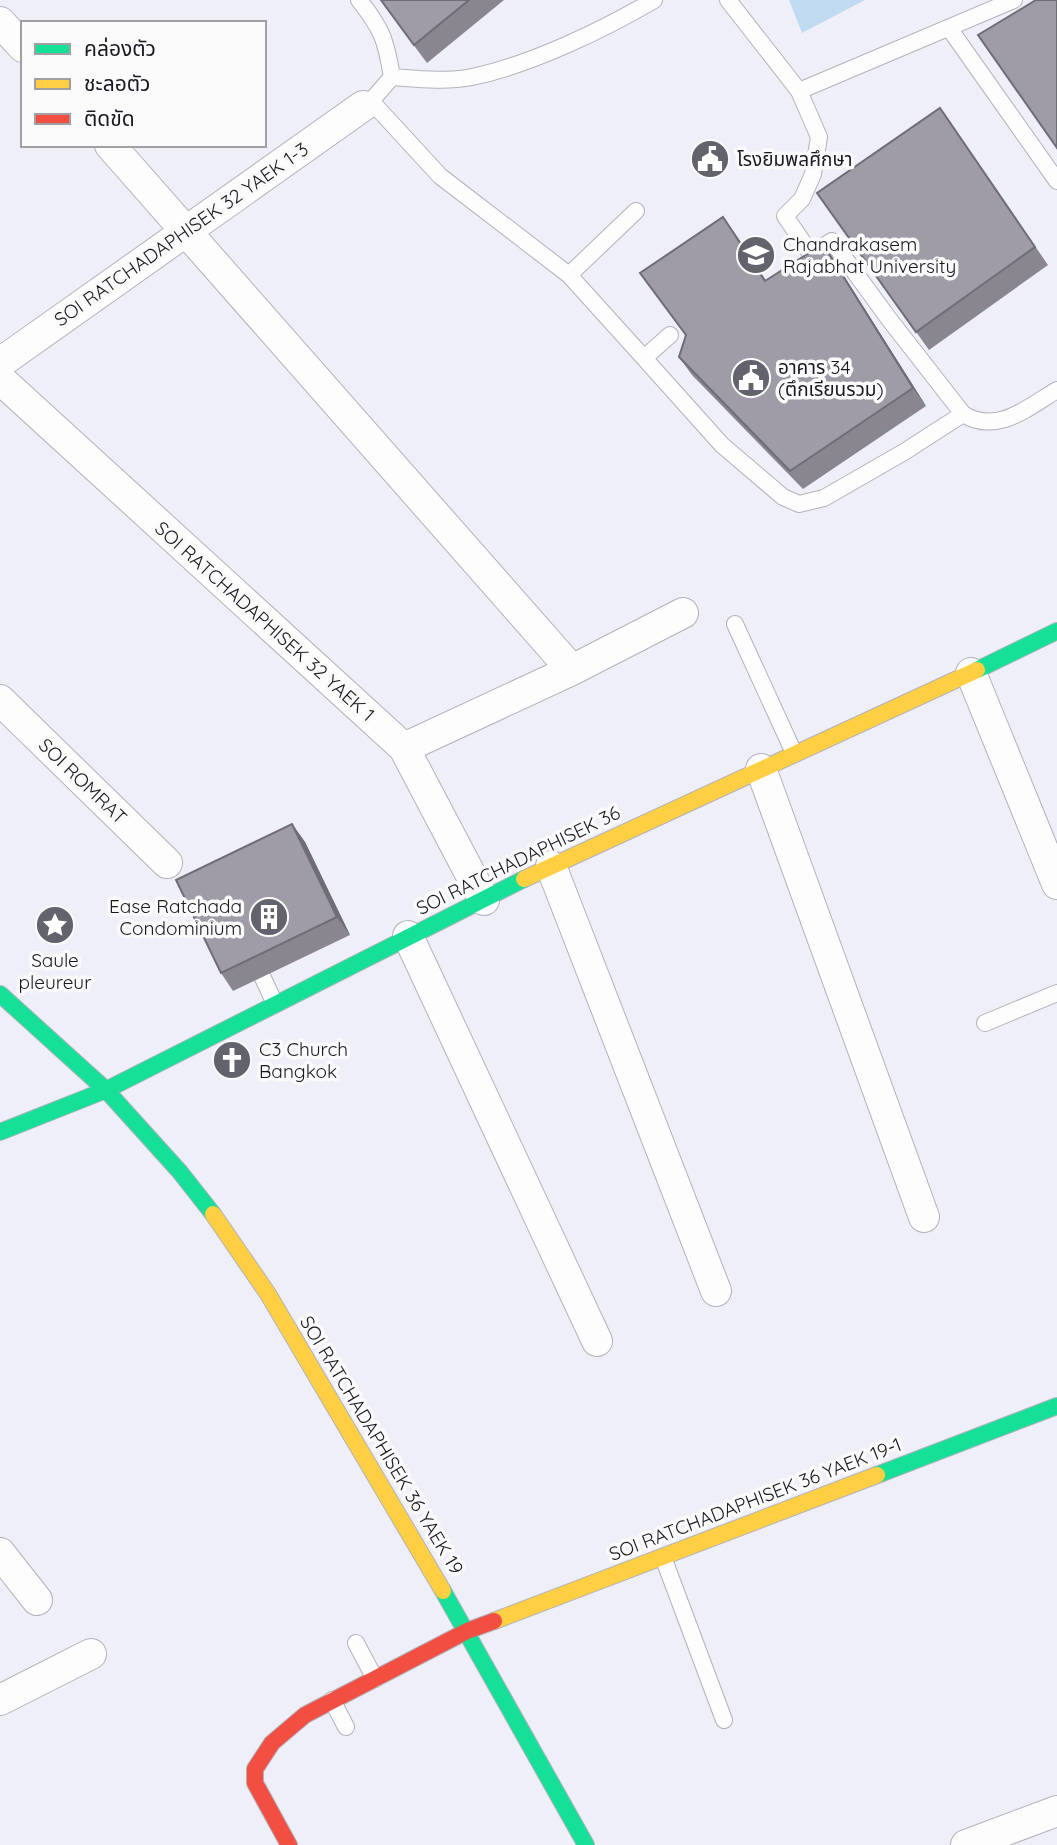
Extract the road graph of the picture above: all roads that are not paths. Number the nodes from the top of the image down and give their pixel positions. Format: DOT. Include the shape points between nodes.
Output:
graph roads {
  1 [pos="359,0"];
  2 [pos="654,0"];
  3 [pos="728,0"];
  4 [pos="1014,0"];
  5 [pos="0,22"];
  6 [pos="949,28"];
  7 [pos="21,45"];
  8 [pos="392,77"];
  9 [pos="799,91"];
  10 [pos="367,103"];
  11 [pos="112,147"];
  12 [pos="1057,181"];
  13 [pos="636,211"];
  14 [pos="186,230"];
  15 [pos="569,275"];
  16 [pos="670,335"];
  17 [pos="644,358"];
  18 [pos="0,363"];
  19 [pos="0,379"];
  20 [pos="1057,390"];
  21 [pos="963,414"];
  22 [pos="683,613"];
  23 [pos="735,624"];
  24 [pos="1057,631"];
  25 [pos="572,670"];
  26 [pos="971,673"];
  27 [pos="0,700"];
  28 [pos="404,748"];
  29 [pos="794,753"];
  30 [pos="761,769"];
  31 [pos="167,863"];
  32 [pos="551,866"];
  33 [pos="1057,884"];
  34 [pos="484,900"];
  35 [pos="408,936"];
  36 [pos="262,978"];
  37 [pos="1057,993"];
  38 [pos="0,994"];
  39 [pos="275,1004"];
  40 [pos="985,1023"];
  41 [pos="106,1090"];
  42 [pos="0,1132"];
  43 [pos="924,1217"];
  44 [pos="716,1291"];
  45 [pos="597,1341"];
  46 [pos="1057,1406"];
  47 [pos="0,1553"];
  48 [pos="663,1557"];
  49 [pos="446,1595"];
  50 [pos="37,1600"];
  51 [pos="429,1604"];
  52 [pos="467,1631"];
  53 [pos="356,1643"];
  54 [pos="91,1654"];
  55 [pos="375,1679"];
  56 [pos="0,1700"];
  57 [pos="332,1700"];
  58 [pos="724,1720"];
  59 [pos="346,1727"];
  60 [pos="1057,1811"];
  61 [pos="289,1845"];
  62 [pos="586,1845"];
  63 [pos="966,1845"];
  1 -- 8 [label="lane" via="387,44"];
  2 -- 8 [label="lane" via="522,64 471,77"];
  3 -- 9 [label="lane"];
  4 -- 6 [label="lane"];
  5 -- 7 [label="street"];
  6 -- 9 [label="lane"];
  6 -- 12 [label="lane"];
  8 -- 10 [label="lane"];
  9 -- 21 [label="lane" via="818,137 814,174 802,199 785,216 811,254 832,241"];
  10 -- 14 [label="street, SOI RATCHADAPHISEK 32 YAEK 1-3"];
  10 -- 15 [label="lane" via="440,176"];
  11 -- 14 [label="street"];
  13 -- 15 [label="lane"];
  14 -- 18 [label="street, SOI RATCHADAPHISEK 32 YAEK 1-3"];
  14 -- 25 [label="street"];
  15 -- 17 [label="lane"];
  16 -- 17 [label="lane"];
  17 -- 21 [label="lane" via="722,445 783,497 799,504 824,498"];
  19 -- 28 [label="street, SOI RATCHADAPHISEK 32 YAEK 1"];
  20 -- 21 [label="lane" via="991,423 976,422"];
  22 -- 25 [label="street"];
  23 -- 29 [label="lane"];
  24 -- 26 [label="street, SOI RATCHADAPHISEK 36"];
  25 -- 28 [label="street"];
  26 -- 29 [label="street, SOI RATCHADAPHISEK 36"];
  26 -- 33 [label="street"];
  27 -- 31 [label="street, SOI ROMRAT"];
  28 -- 34 [label="street, SOI RATCHADAPHISEK 32 YAEK 1"];
  29 -- 30 [label="street, SOI RATCHADAPHISEK 36"];
  30 -- 32 [label="street, SOI RATCHADAPHISEK 36"];
  30 -- 43 [label="street"];
  32 -- 34 [label="street, SOI RATCHADAPHISEK 36"];
  32 -- 44 [label="street"];
  34 -- 35 [label="street, SOI RATCHADAPHISEK 36"];
  35 -- 39 [label="street, SOI RATCHADAPHISEK 36"];
  35 -- 45 [label="street"];
  36 -- 39 [label="lane"];
  37 -- 40 [label="lane"];
  38 -- 41 [label="street, SOI RATCHADAPHISEK 36 YAEK 19"];
  39 -- 41 [label="street, SOI RATCHADAPHISEK 36"];
  41 -- 42 [label="street, SOI RATCHADAPHISEK 36"];
  41 -- 49 [label="street, SOI RATCHADAPHISEK 36 YAEK 19" via="223,1227 268,1294"];
  46 -- 48 [label="street, SOI RATCHADAPHISEK 36 YAEK 19-1"];
  47 -- 50 [label="street"];
  48 -- 52 [label="street, SOI RATCHADAPHISEK 36 YAEK 19-1"];
  48 -- 58 [label="lane"];
  49 -- 51 [label="lane"];
  49 -- 52 [label="street, SOI RATCHADAPHISEK 36 YAEK 19"];
  52 -- 55 [label="street, SOI RATCHADAPHISEK 36 YAEK 19-1"];
  52 -- 62 [label="street, SOI RATCHADAPHISEK 36 YAEK 19"];
  53 -- 55 [label="lane"];
  54 -- 56 [label="street"];
  55 -- 57 [label="street, SOI RATCHADAPHISEK 36 YAEK 19-1"];
  57 -- 59 [label="lane"];
  57 -- 61 [label="street, SOI RATCHADAPHISEK 36 YAEK 19-1" via="272,1742 255,1769 255,1783"];
  60 -- 63 [label="street"];
}
